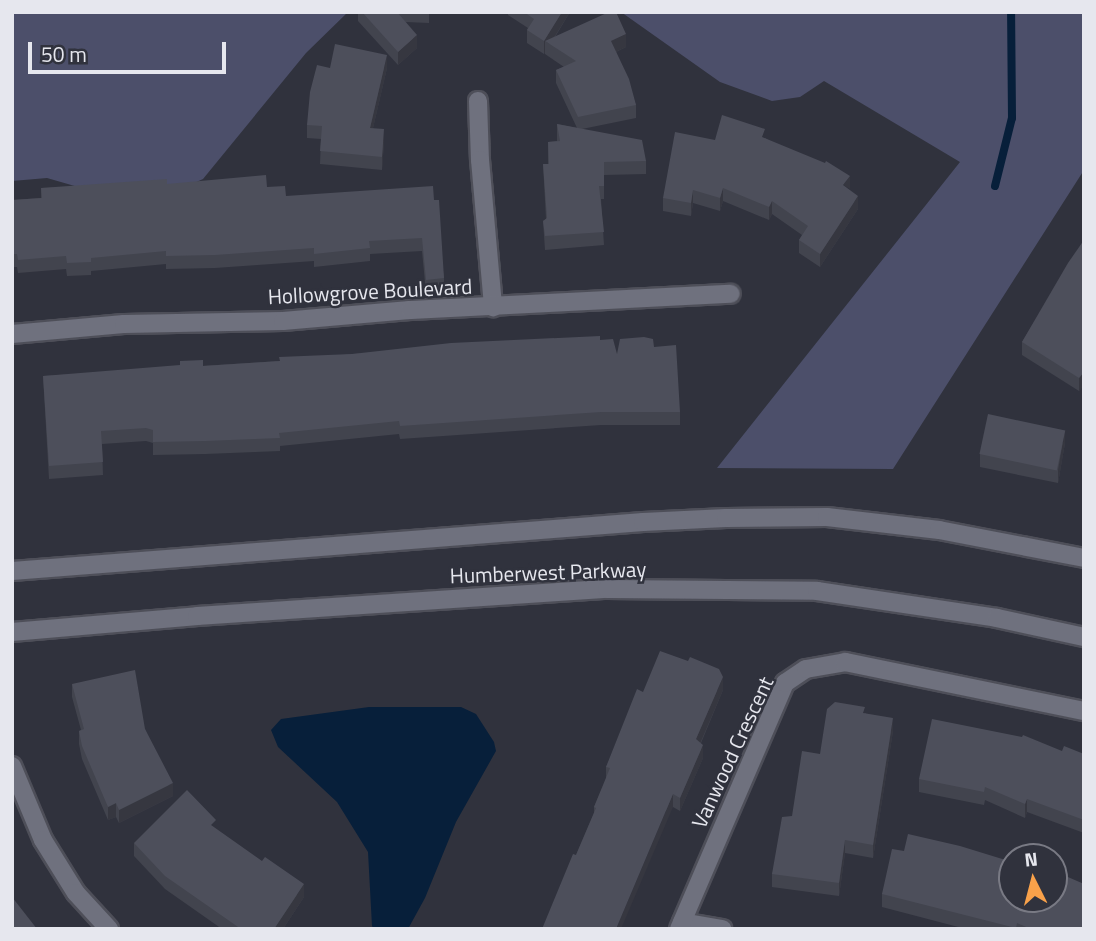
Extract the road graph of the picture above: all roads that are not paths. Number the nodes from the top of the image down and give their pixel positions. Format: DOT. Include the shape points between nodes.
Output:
graph roads {
  1 [pos="478,101"];
  2 [pos="731,294"];
  3 [pos="493,307"];
  4 [pos="12,334"];
  5 [pos="1084,558"];
  6 [pos="12,571"];
  7 [pos="12,632"];
  8 [pos="1084,638"];
  9 [pos="1084,711"];
  10 [pos="12,766"];
  11 [pos="680,925"];
  12 [pos="109,929"];
  13 [pos="722,929"];
  1 -- 3 [label="main road"];
  2 -- 3 [label="main road, Hollowgrove Boulevard"];
  3 -- 4 [label="main road, Hollowgrove Boulevard" via="283,321 124,324"];
  5 -- 6 [label="main road, Humberwest Parkway" via="939,530 827,517 738,518"];
  7 -- 8 [label="main road, Humberwest Parkway" via="607,589 817,591 996,618"];
  9 -- 11 [label="main road, Vanwood Crescent" via="845,662 806,669 785,683"];
  10 -- 12 [label="main road" via="43,840 76,893"];
  11 -- 13 [label="main road"];
}
